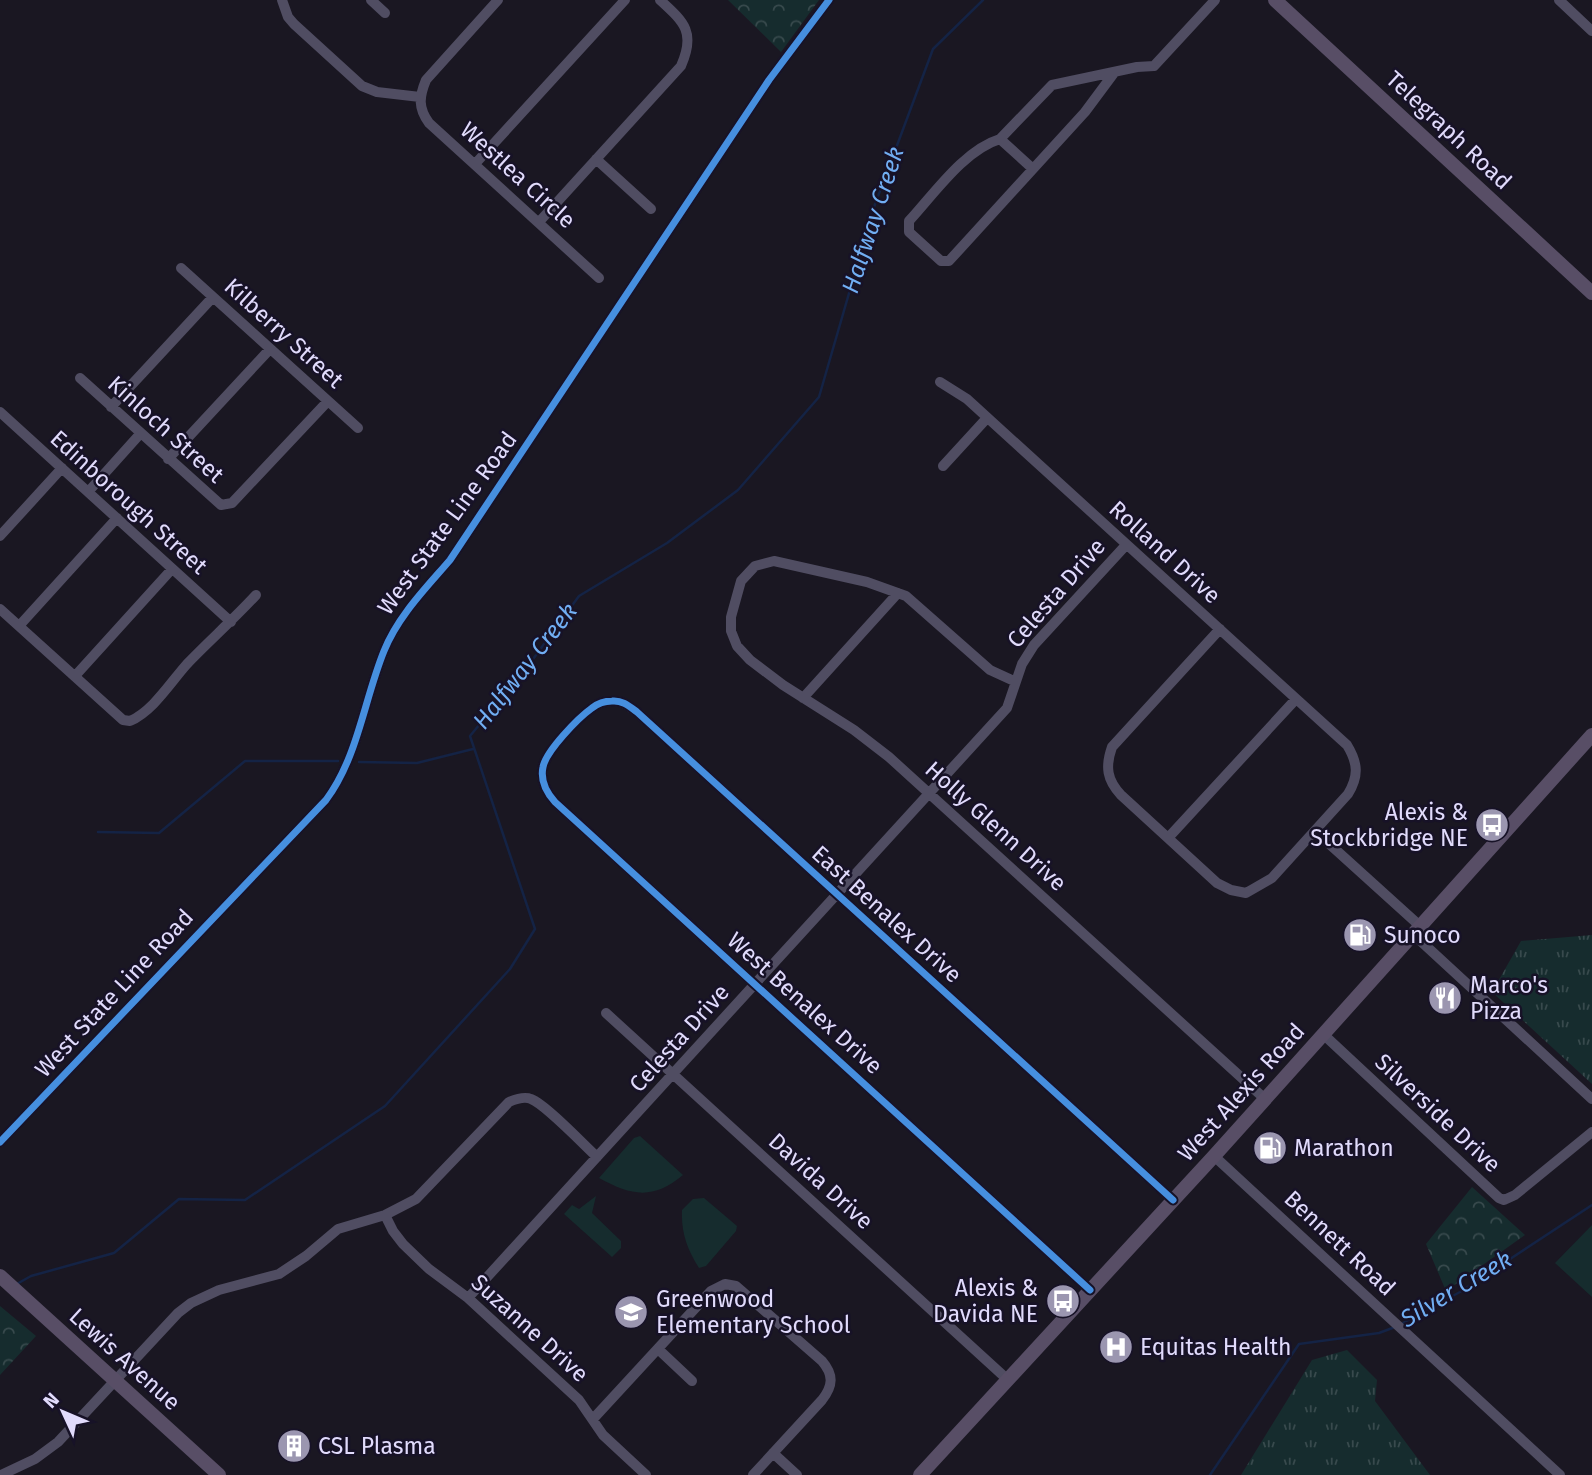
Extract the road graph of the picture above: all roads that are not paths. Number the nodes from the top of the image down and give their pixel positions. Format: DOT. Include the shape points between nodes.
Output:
graph roads {
  1 [pos="282,0"];
  2 [pos="371,0"];
  3 [pos="498,0"];
  4 [pos="625,0"];
  5 [pos="660,0"];
  6 [pos="829,0"];
  7 [pos="1215,0"];
  8 [pos="1275,0"];
  9 [pos="1559,0"];
  10 [pos="385,13"];
  11 [pos="1592,31"];
  12 [pos="1114,73"];
  13 [pos="420,97"];
  14 [pos="1000,139"];
  15 [pos="596,159"];
  16 [pos="475,164"];
  17 [pos="1033,169"];
  18 [pos="650,209"];
  19 [pos="539,222"];
  20 [pos="181,268"];
  21 [pos="600,278"];
  22 [pos="1592,293"];
  23 [pos="213,296"];
  24 [pos="270,349"];
  25 [pos="79,378"];
  26 [pos="940,382"];
  27 [pos="328,401"];
  28 [pos="111,407"];
  29 [pos="987,418"];
  30 [pos="2,419"];
  31 [pos="358,428"];
  32 [pos="141,434"];
  33 [pos="168,459"];
  34 [pos="943,466"];
  35 [pos="62,468"];
  36 [pos="88,492"];
  37 [pos="117,519"];
  38 [pos="0,537"];
  39 [pos="1126,545"];
  40 [pos="172,569"];
  41 [pos="898,593"];
  42 [pos="256,595"];
  43 [pos="0,609"];
  44 [pos="231,622"];
  45 [pos="19,626"];
  46 [pos="1220,629"];
  47 [pos="75,676"];
  48 [pos="1014,681"];
  49 [pos="803,698"];
  50 [pos="1296,699"];
  51 [pos="568,732"];
  52 [pos="1592,735"];
  53 [pos="930,794"];
  54 [pos="1315,831"];
  55 [pos="1168,838"];
  56 [pos="838,895"];
  57 [pos="1416,930"];
  58 [pos="756,985"];
  59 [pos="606,1013"];
  60 [pos="1324,1034"];
  61 [pos="673,1076"];
  62 [pos="1265,1099"];
  63 [pos="1592,1099"];
  64 [pos="1592,1132"];
  65 [pos="0,1142"];
  66 [pos="1214,1156"];
  67 [pos="597,1157"];
  68 [pos="1173,1200"];
  69 [pos="385,1215"];
  70 [pos="1,1277"];
  71 [pos="1090,1290"];
  72 [pos="468,1298"];
  73 [pos="658,1349"];
  74 [pos="115,1380"];
  75 [pos="1008,1380"];
  76 [pos="692,1381"];
  77 [pos="593,1419"];
  78 [pos="773,1453"];
  79 [pos="1,1475"];
  80 [pos="219,1475"];
  81 [pos="646,1475"];
  82 [pos="753,1475"];
  83 [pos="797,1475"];
  84 [pos="920,1475"];
  85 [pos="1560,1475"];
  1 -- 13 [label="street" via="294,24 362,86"];
  2 -- 10 [label="street"];
  3 -- 13 [label="street" via="434,70"];
  4 -- 16 [label="street"];
  5 -- 15 [label="street" via="680,19 688,40 687,53 681,66"];
  6 -- 65 [label="street, West State Line Road" via="769,80 450,560 393,631 338,784"];
  7 -- 12 [label="street" via="1154,66"];
  8 -- 22 [label="main road, Telegraph Road"];
  9 -- 11 [label="street"];
  12 -- 14 [label="street" via="1052,85"];
  12 -- 17 [label="street"];
  13 -- 16 [label="street, Westlea Circle" via="429,123"];
  14 -- 17 [label="street"];
  14 -- 17 [label="street" via="962,162 909,222 909,232 941,261 949,261"];
  15 -- 18 [label="street"];
  15 -- 19 [label="street"];
  16 -- 19 [label="street, Westlea Circle"];
  19 -- 21 [label="street, Westlea Circle"];
  20 -- 23 [label="street, Kilberry Street"];
  23 -- 24 [label="street, Kilberry Street"];
  23 -- 28 [label="street"];
  24 -- 27 [label="street, Kilberry Street"];
  24 -- 33 [label="street"];
  25 -- 28 [label="street, Kinloch Street"];
  26 -- 29 [label="street, Rolland Drive"];
  27 -- 31 [label="street, Kilberry Street"];
  27 -- 33 [label="street, Kinloch Street" via="227,505 215,502"];
  28 -- 32 [label="street, Kinloch Street"];
  29 -- 34 [label="street"];
  29 -- 39 [label="street, Rolland Drive"];
  30 -- 35 [label="street, Edinborough Street"];
  32 -- 33 [label="street, Kinloch Street"];
  32 -- 36 [label="street"];
  35 -- 36 [label="street, Edinborough Street"];
  35 -- 38 [label="street"];
  36 -- 37 [label="street, Edinborough Street"];
  37 -- 40 [label="street, Edinborough Street"];
  37 -- 45 [label="street"];
  39 -- 46 [label="street, Rolland Drive"];
  39 -- 48 [label="street, Celesta Drive" via="1034,645"];
  40 -- 44 [label="street, Edinborough Street"];
  40 -- 47 [label="street"];
  41 -- 48 [label="street" via="917,604 990,670"];
  41 -- 49 [label="street"];
  41 -- 49 [label="street, Holly Glenn Drive" via="774,561 755,566 741,581 731,617 737,646"];
  42 -- 44 [label="street"];
  43 -- 45 [label="street"];
  44 -- 47 [label="street" via="130,722"];
  45 -- 47 [label="street"];
  46 -- 50 [label="street, Rolland Drive"];
  46 -- 55 [label="street" via="1112,747 1108,761 1114,787"];
  48 -- 53 [label="street, Celesta Drive" via="1007,708"];
  49 -- 53 [label="street, Holly Glenn Drive" via="874,744"];
  50 -- 54 [label="street, Rolland Drive" via="1347,745 1357,771 1355,783"];
  50 -- 55 [label="street"];
  51 -- 56 [label="street, East Benalex Drive" via="596,705 621,701"];
  51 -- 58 [label="street, West Benalex Drive" via="543,767 548,794"];
  52 -- 57 [label="main road, West Alexis Road"];
  53 -- 56 [label="street, Celesta Drive"];
  53 -- 62 [label="street, Holly Glenn Drive"];
  54 -- 55 [label="street" via="1272,878 1246,893 1224,888"];
  54 -- 57 [label="street"];
  56 -- 58 [label="street, Celesta Drive"];
  56 -- 68 [label="street, East Benalex Drive"];
  57 -- 60 [label="main road, West Alexis Road"];
  57 -- 63 [label="street"];
  58 -- 61 [label="street, Celesta Drive"];
  58 -- 71 [label="street, West Benalex Drive"];
  59 -- 61 [label="street, Davida Drive"];
  60 -- 62 [label="main road, West Alexis Road"];
  60 -- 64 [label="street, Silverside Drive" via="1504,1200"];
  61 -- 67 [label="street, Celesta Drive"];
  61 -- 75 [label="street, Davida Drive"];
  62 -- 66 [label="main road, West Alexis Road"];
  66 -- 68 [label="main road, West Alexis Road"];
  66 -- 85 [label="street, Bennett Road"];
  67 -- 69 [label="street" via="530,1098 509,1101 416,1199"];
  67 -- 72 [label="street, Celesta Drive"];
  68 -- 71 [label="main road, West Alexis Road"];
  69 -- 72 [label="street, Suzanne Drive" via="403,1244"];
  69 -- 74 [label="street" via="338,1229 279,1274 219,1290 191,1303"];
  70 -- 74 [label="main road, Lewis Avenue"];
  71 -- 75 [label="main road, West Alexis Road"];
  72 -- 77 [label="street, Suzanne Drive" via="579,1400"];
  73 -- 76 [label="street"];
  73 -- 77 [label="street"];
  73 -- 78 [label="street" via="711,1292 725,1284 746,1292 822,1361 831,1375 829,1391"];
  74 -- 79 [label="street" via="58,1442"];
  74 -- 80 [label="main road, Lewis Avenue"];
  75 -- 84 [label="main road, West Alexis Road"];
  77 -- 81 [label="street, Suzanne Drive" via="603,1435"];
  78 -- 82 [label="street"];
  78 -- 83 [label="street"];
}
